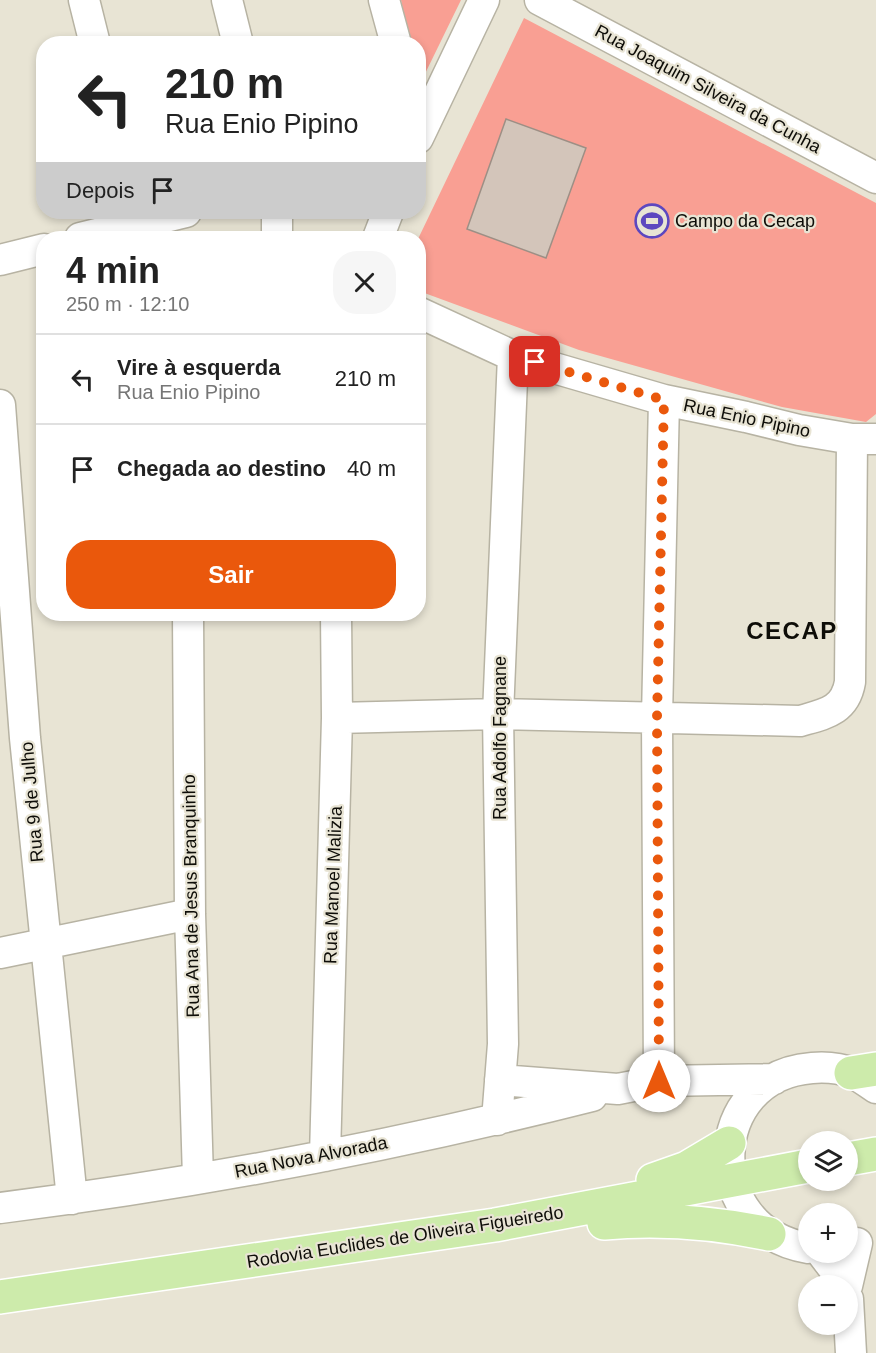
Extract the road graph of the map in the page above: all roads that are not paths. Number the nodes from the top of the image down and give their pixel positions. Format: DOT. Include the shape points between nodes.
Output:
graph roads {
  1 [pos="84,0"];
  2 [pos="227,0"];
  3 [pos="384,0"];
  4 [pos="484,0"];
  5 [pos="540,0"];
  6 [pos="93,36"];
  7 [pos="236,36"];
  8 [pos="394,36"];
  9 [pos="426,117"];
  10 [pos="876,178"];
  11 [pos="134,219"];
  12 [pos="161,219"];
  13 [pos="182,221"];
  14 [pos="100,231"];
  15 [pos="36,251"];
  16 [pos="0,260"];
  17 [pos="426,316"];
  18 [pos="513,356"];
  19 [pos="664,400"];
  20 [pos="0,405"];
  21 [pos="864,439"];
  22 [pos="188,621"];
  23 [pos="336,621"];
  24 [pos="858,686"];
  25 [pos="498,714"];
  26 [pos="337,718"];
  27 [pos="657,718"];
  28 [pos="13,740"];
  29 [pos="190,914"];
  30 [pos="45,943"];
  31 [pos="0,953"];
  32 [pos="868,1076"];
  33 [pos="774,1079"];
  34 [pos="500,1080"];
  35 [pos="673,1080"];
  36 [pos="618,1089"];
  37 [pos="497,1120"];
  38 [pos="733,1130"];
  39 [pos="876,1154"];
  40 [pos="325,1155"];
  41 [pos="858,1157"];
  42 [pos="798,1169"];
  43 [pos="198,1178"];
  44 [pos="731,1181"];
  45 [pos="72,1199"];
  46 [pos="0,1208"];
  47 [pos="582,1210"];
  48 [pos="495,1225"];
  49 [pos="769,1234"];
  50 [pos="860,1239"];
  51 [pos="798,1246"];
  52 [pos="829,1263"];
  53 [pos="839,1275"];
  54 [pos="850,1275"];
  55 [pos="0,1297"];
  56 [pos="850,1335"];
  57 [pos="851,1353"];
  1 -- 6 [label="street"];
  2 -- 7 [label="street"];
  3 -- 8 [label="street"];
  4 -- 9 [label="street"];
  5 -- 10 [label="street, Rua Joaquim Silveira da Cunha"];
  11 -- 14 [label="street"];
  12 -- 13 [label="street"];
  15 -- 16 [label="street"];
  17 -- 18 [label="street, Rua Enio Pipino"];
  18 -- 19 [label="street, Rua Enio Pipino"];
  18 -- 25 [label="street, Rua Adolfo Fagnane"];
  19 -- 21 [label="street, Rua Enio Pipino" via="799,430"];
  19 -- 27 [label="street"];
  20 -- 28 [label="street, Rua 9 de Julho"];
  21 -- 24 [label="street"];
  22 -- 29 [label="street, Rua Ana de Jesus Branquinho"];
  23 -- 26 [label="street, Rua Manoel Malizia"];
  24 -- 27 [label="street" via="835,710 800,721"];
  25 -- 26 [label="street"];
  25 -- 27 [label="street"];
  25 -- 34 [label="street, Rua Adolfo Fagnane" via="503,1044"];
  26 -- 40 [label="street, Rua Manoel Malizia"];
  27 -- 35 [label="street"];
  28 -- 30 [label="street, Rua 9 de Julho"];
  29 -- 30 [label="street"];
  29 -- 43 [label="street, Rua Ana de Jesus Branquinho"];
  30 -- 31 [label="street"];
  30 -- 45 [label="street, Rua 9 de Julho"];
  32 -- 33 [label="street" via="825,1067 798,1069"];
  33 -- 35 [label="street"];
  33 -- 38 [label="street" via="753,1096"];
  34 -- 36 [label="street"];
  34 -- 37 [label="street, Rua Adolfo Fagnane"];
  35 -- 36 [label="street"];
  35 -- 38 [label="street" via="702,1083 714,1090"];
  36 -- 37 [label="street, Rua Nova Alvorada"];
  37 -- 40 [label="street, Rua Nova Alvorada"];
  38 -- 44 [label="street"];
  38 -- 47 [label="main road" via="687,1168 624,1187"];
  39 -- 41 [label="main road"];
  40 -- 43 [label="street, Rua Nova Alvorada"];
  42 -- 44 [label="main road, Rodovia Euclides de Oliveira Figueiredo"];
  43 -- 45 [label="street, Rua Nova Alvorada"];
  44 -- 47 [label="main road, Rodovia Euclides de Oliveira Figueiredo"];
  44 -- 49 [label="street" via="752,1220"];
  45 -- 46 [label="street, Rua Nova Alvorada"];
  47 -- 48 [label="main road, Rodovia Euclides de Oliveira Figueiredo"];
  48 -- 49 [label="main road" via="552,1232 607,1223 680,1221 735,1226"];
  48 -- 55 [label="main road, Rodovia Euclides de Oliveira Figueiredo"];
  49 -- 51 [label="street"];
  50 -- 54 [label="street"];
  52 -- 53 [label="street"];
  56 -- 57 [label="street"];
}
